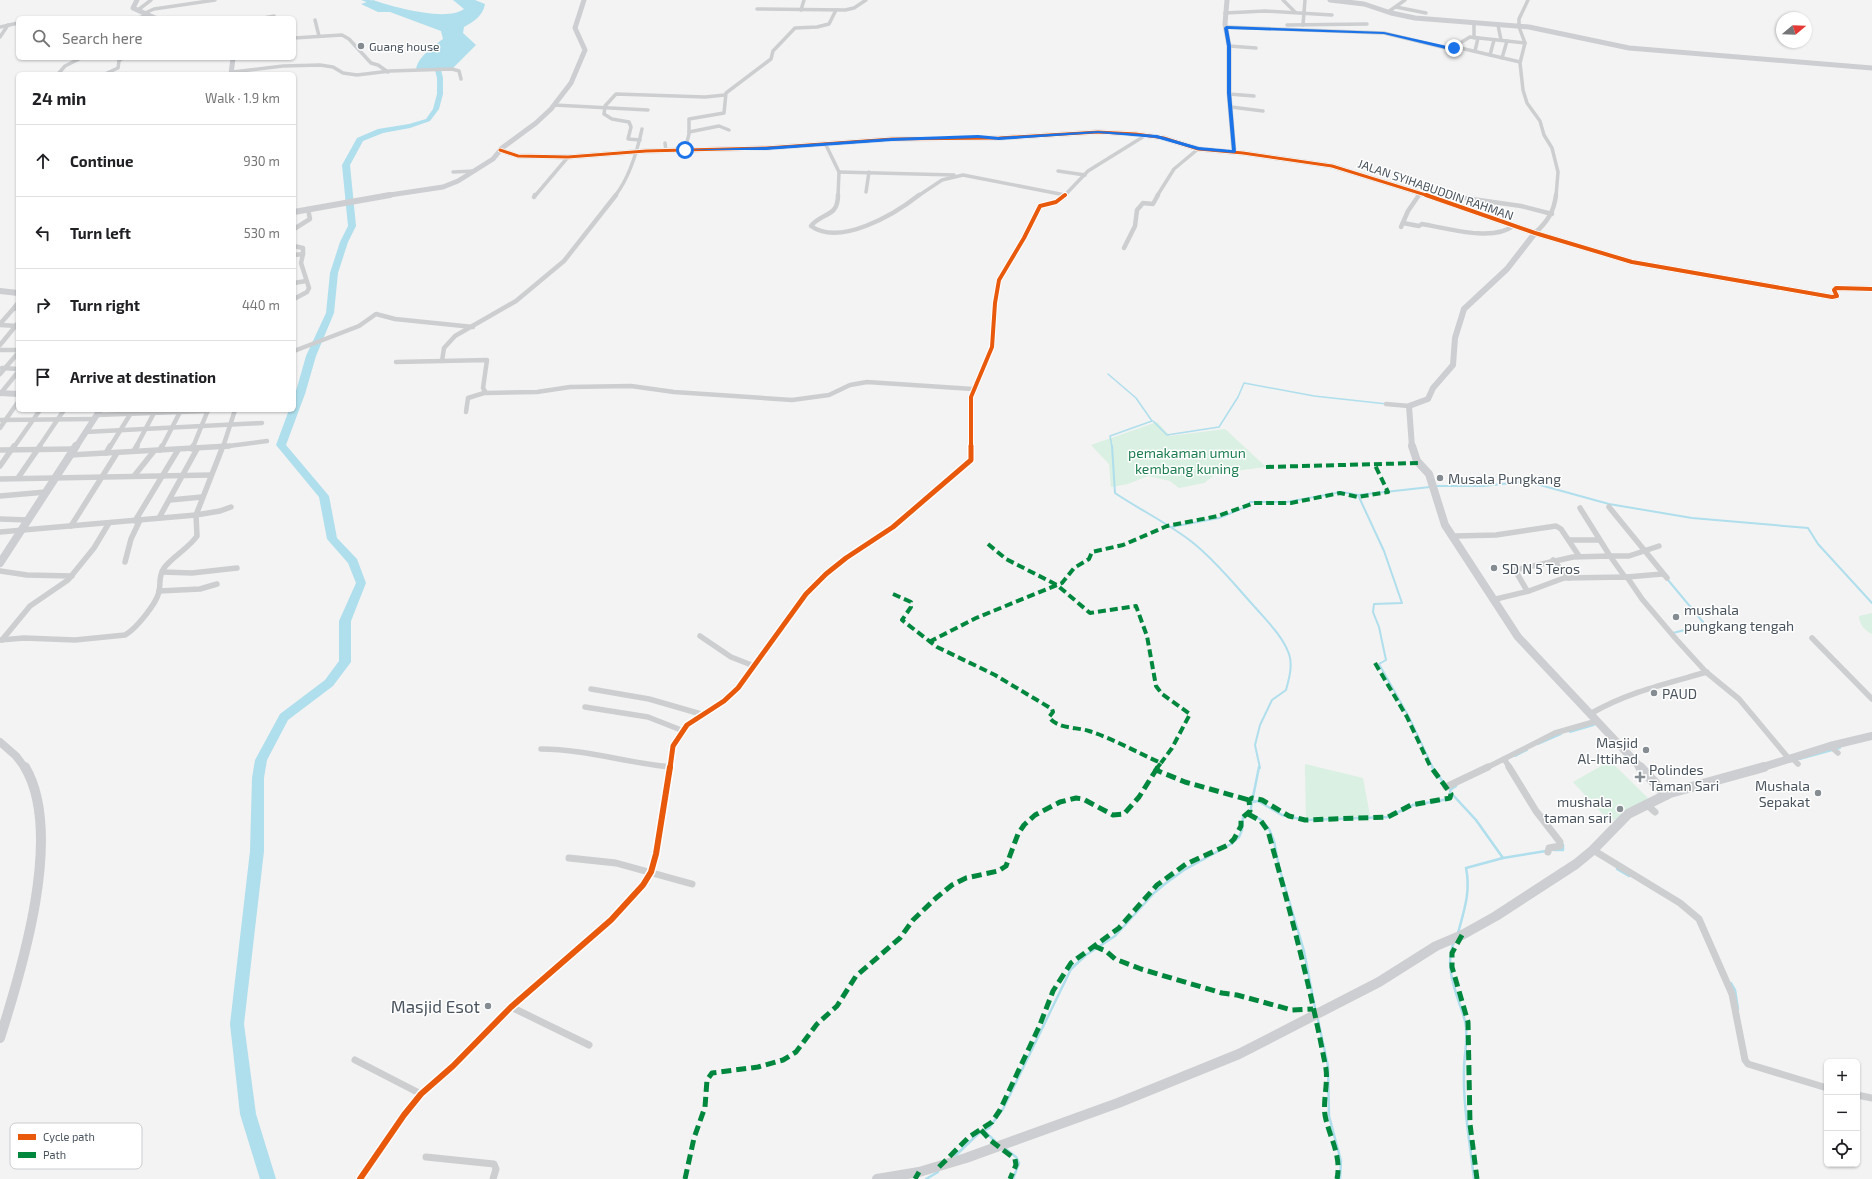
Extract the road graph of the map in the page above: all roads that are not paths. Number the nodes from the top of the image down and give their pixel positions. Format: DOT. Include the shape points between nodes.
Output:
graph roads {
  1 [pos="137,0"];
  2 [pos="151,0"];
  3 [pos="215,0"];
  4 [pos="584,0"];
  5 [pos="804,0"];
  6 [pos="866,0"];
  7 [pos="1227,0"];
  8 [pos="1283,0"];
  9 [pos="1305,0"];
  10 [pos="1330,0"];
  11 [pos="1405,0"];
  12 [pos="1528,0"];
  13 [pos="1361,1"];
  14 [pos="1396,6"];
  15 [pos="758,9"];
  16 [pos="138,10"];
  17 [pos="801,10"];
  18 [pos="836,10"];
  19 [pos="1295,12"];
  20 [pos="1388,12"];
  21 [pos="1225,13"];
  22 [pos="1302,13"];
  23 [pos="1426,13"];
  24 [pos="147,14"];
  25 [pos="1332,15"];
  26 [pos="142,16"];
  27 [pos="151,16"];
  28 [pos="315,20"];
  29 [pos="16,23"];
  30 [pos="1367,24"];
  31 [pos="1474,24"];
  32 [pos="8,25"];
  33 [pos="1287,25"];
  34 [pos="1303,25"];
  35 [pos="1498,25"];
  36 [pos="1519,26"];
  37 [pos="0,27"];
  38 [pos="1226,28"];
  39 [pos="319,36"];
  40 [pos="0,37"];
  41 [pos="296,38"];
  42 [pos="1476,38"];
  43 [pos="1494,40"];
  44 [pos="1501,40"];
  45 [pos="1507,41"];
  46 [pos="1525,43"];
  47 [pos="1229,46"];
  48 [pos="1456,47"];
  49 [pos="1256,48"];
  50 [pos="1474,51"];
  51 [pos="1490,55"];
  52 [pos="1502,58"];
  53 [pos="77,60"];
  54 [pos="120,60"];
  55 [pos="233,60"];
  56 [pos="1520,62"];
  57 [pos="1872,68"];
  58 [pos="60,72"];
  59 [pos="109,72"];
  60 [pos="232,72"];
  61 [pos="242,72"];
  62 [pos="388,72"];
  63 [pos="461,79"];
  64 [pos="725,94"];
  65 [pos="1229,94"];
  66 [pos="1254,96"];
  67 [pos="554,105"];
  68 [pos="1231,107"];
  69 [pos="605,108"];
  70 [pos="648,110"];
  71 [pos="1263,111"];
  72 [pos="642,129"];
  73 [pos="729,130"];
  74 [pos="689,132"];
  75 [pos="1146,135"];
  76 [pos="640,140"];
  77 [pos="665,143"];
  78 [pos="825,143"];
  79 [pos="1198,149"];
  80 [pos="500,150"];
  81 [pos="685,150"];
  82 [pos="666,151"];
  83 [pos="637,152"];
  84 [pos="1234,152"];
  85 [pos="568,156"];
  86 [pos="475,171"];
  87 [pos="1058,171"];
  88 [pos="453,172"];
  89 [pos="839,172"];
  90 [pos="869,172"];
  91 [pos="956,175"];
  92 [pos="1085,175"];
  93 [pos="866,192"];
  94 [pos="1420,193"];
  95 [pos="1065,195"];
  96 [pos="534,197"];
  97 [pos="1465,198"];
  98 [pos="308,209"];
  99 [pos="296,212"];
  100 [pos="1552,214"];
  101 [pos="1513,226"];
  102 [pos="296,228"];
  103 [pos="1535,233"];
  104 [pos="296,246"];
  105 [pos="1124,248"];
  106 [pos="296,254"];
  107 [pos="303,254"];
  108 [pos="306,281"];
  109 [pos="296,283"];
  110 [pos="1872,289"];
  111 [pos="0,291"];
  112 [pos="16,293"];
  113 [pos="296,297"];
  114 [pos="16,308"];
  115 [pos="0,325"];
  116 [pos="16,325"];
  117 [pos="16,326"];
  118 [pos="473,327"];
  119 [pos="0,345"];
  120 [pos="0,350"];
  121 [pos="16,350"];
  122 [pos="296,350"];
  123 [pos="16,355"];
  124 [pos="442,361"];
  125 [pos="396,362"];
  126 [pos="2,368"];
  127 [pos="16,370"];
  128 [pos="16,373"];
  129 [pos="0,374"];
  130 [pos="973,389"];
  131 [pos="0,393"];
  132 [pos="484,393"];
  133 [pos="16,394"];
  134 [pos="1386,404"];
  135 [pos="16,405"];
  136 [pos="1409,406"];
  137 [pos="38,412"];
  138 [pos="63,412"];
  139 [pos="132,412"];
  140 [pos="155,412"];
  141 [pos="181,412"];
  142 [pos="207,412"];
  143 [pos="235,412"];
  144 [pos="466,412"];
  145 [pos="97,415"];
  146 [pos="6,419"];
  147 [pos="33,419"];
  148 [pos="59,419"];
  149 [pos="0,420"];
  150 [pos="262,423"];
  151 [pos="232,426"];
  152 [pos="201,427"];
  153 [pos="0,428"];
  154 [pos="173,428"];
  155 [pos="146,430"];
  156 [pos="121,431"];
  157 [pos="85,432"];
  158 [pos="267,441"];
  159 [pos="221,447"];
  160 [pos="39,449"];
  161 [pos="194,449"];
  162 [pos="0,450"];
  163 [pos="11,450"];
  164 [pos="160,450"];
  165 [pos="178,450"];
  166 [pos="134,451"];
  167 [pos="154,451"];
  168 [pos="72,452"];
  169 [pos="106,453"];
  170 [pos="117,453"];
  171 [pos="0,466"];
  172 [pos="163,475"];
  173 [pos="184,475"];
  174 [pos="211,475"];
  175 [pos="134,476"];
  176 [pos="55,477"];
  177 [pos="0,478"];
  178 [pos="18,478"];
  179 [pos="101,478"];
  180 [pos="46,492"];
  181 [pos="0,496"];
  182 [pos="202,497"];
  183 [pos="170,500"];
  184 [pos="231,507"];
  185 [pos="1609,507"];
  186 [pos="1580,508"];
  187 [pos="196,515"];
  188 [pos="159,518"];
  189 [pos="0,519"];
  190 [pos="28,520"];
  191 [pos="137,520"];
  192 [pos="110,523"];
  193 [pos="71,526"];
  194 [pos="22,530"];
  195 [pos="0,532"];
  196 [pos="1456,536"];
  197 [pos="1569,540"];
  198 [pos="1599,540"];
  199 [pos="1659,546"];
  200 [pos="1647,551"];
  201 [pos="1579,556"];
  202 [pos="1610,556"];
  203 [pos="1553,560"];
  204 [pos="0,562"];
  205 [pos="124,562"];
  206 [pos="237,568"];
  207 [pos="0,571"];
  208 [pos="162,572"];
  209 [pos="72,576"];
  210 [pos="1626,577"];
  211 [pos="1569,578"];
  212 [pos="217,584"];
  213 [pos="1526,589"];
  214 [pos="159,591"];
  215 [pos="1496,598"];
  216 [pos="700,636"];
  217 [pos="1812,638"];
  218 [pos="1,640"];
  219 [pos="754,666"];
  220 [pos="1709,674"];
  221 [pos="591,689"];
  222 [pos="1872,699"];
  223 [pos="585,707"];
  224 [pos="701,714"];
  225 [pos="1590,714"];
  226 [pos="1598,723"];
  227 [pos="681,730"];
  228 [pos="1872,736"];
  229 [pos="0,742"];
  230 [pos="1832,747"];
  231 [pos="541,749"];
  232 [pos="1838,753"];
  233 [pos="1504,760"];
  234 [pos="1794,761"];
  235 [pos="671,767"];
  236 [pos="1447,786"];
  237 [pos="1668,796"];
  238 [pos="1648,805"];
  239 [pos="1655,812"];
  240 [pos="1548,851"];
  241 [pos="1595,851"];
  242 [pos="569,858"];
  243 [pos="651,872"];
  244 [pos="692,884"];
  245 [pos="512,1007"];
  246 [pos="0,1038"];
  247 [pos="589,1045"];
  248 [pos="355,1060"];
  249 [pos="1824,1087"];
  250 [pos="421,1094"];
  251 [pos="1860,1096"];
  252 [pos="1872,1098"];
  253 [pos="426,1157"];
  254 [pos="360,1179"];
  255 [pos="493,1179"];
  256 [pos="877,1179"];
  1 -- 16 [label="street" via="133,7"];
  2 -- 16 [label="street"];
  3 -- 24 [label="street" via="154,9"];
  4 -- 67 [label="street" via="575,28 585,48 584,53 571,83"];
  5 -- 17 [label="street"];
  6 -- 18 [label="street" via="852,9"];
  7 -- 21 [label="street"];
  8 -- 19 [label="street"];
  9 -- 22 [label="street"];
  10 -- 13 [label="street"];
  11 -- 14 [label="street"];
  12 -- 36 [label="street" via="1521,12"];
  13 -- 20 [label="street"];
  14 -- 20 [label="street"];
  14 -- 23 [label="street"];
  15 -- 17 [label="street"];
  16 -- 24 [label="street"];
  17 -- 18 [label="street"];
  18 -- 64 [label="street" via="829,24 795,28 773,51 770,59"];
  19 -- 21 [label="street"];
  19 -- 22 [label="street"];
  20 -- 31 [label="street" via="1415,18"];
  21 -- 38 [label="street"];
  22 -- 25 [label="street"];
  22 -- 34 [label="street"];
  24 -- 26 [label="street"];
  24 -- 27 [label="street"];
  28 -- 39 [label="street"];
  29 -- 32 [label="street"];
  30 -- 34 [label="street"];
  31 -- 35 [label="street"];
  31 -- 42 [label="street"];
  32 -- 37 [label="street"];
  32 -- 40 [label="street"];
  33 -- 34 [label="street"];
  35 -- 36 [label="street"];
  35 -- 44 [label="street"];
  36 -- 46 [label="street"];
  36 -- 57 [label="street" via="1633,49"];
  38 -- 47 [label="street"];
  38 -- 48 [label="street" via="1376,33 1450,49"];
  39 -- 41 [label="street"];
  39 -- 62 [label="street" via="337,34 348,37 370,63"];
  42 -- 43 [label="street"];
  42 -- 48 [label="street" via="1469,38"];
  42 -- 50 [label="street"];
  43 -- 44 [label="street"];
  43 -- 51 [label="street"];
  44 -- 45 [label="street"];
  45 -- 46 [label="street"];
  45 -- 52 [label="street"];
  46 -- 56 [label="street"];
  47 -- 49 [label="street"];
  47 -- 65 [label="street"];
  48 -- 50 [label="street"];
  50 -- 51 [label="street"];
  51 -- 52 [label="street"];
  52 -- 56 [label="street"];
  53 -- 58 [label="street"];
  54 -- 59 [label="street" via="118,68"];
  55 -- 60 [label="street"];
  56 -- 100 [label="street" via="1527,103 1540,121 1556,164 1557,199"];
  61 -- 62 [label="street" via="283,66 316,65 333,67 343,74 356,76"];
  62 -- 63 [label="street" via="452,69 460,70"];
  64 -- 69 [label="street" via="705,97 622,93 614,96"];
  64 -- 74 [label="street" via="724,113 691,118 688,122"];
  65 -- 66 [label="street"];
  65 -- 68 [label="street"];
  67 -- 69 [label="street"];
  67 -- 80 [label="street" via="536,123"];
  68 -- 71 [label="street"];
  68 -- 84 [label="street"];
  69 -- 70 [label="street"];
  69 -- 76 [label="street" via="604,114 607,117 630,122 628,139"];
  72 -- 76 [label="street"];
  73 -- 74 [label="street" via="719,126"];
  74 -- 81 [label="street"];
  75 -- 78 [label="street, JALAN SYIHABUDDIN RAHMAN" via="1098,132 999,138"];
  75 -- 79 [label="street, JALAN SYIHABUDDIN RAHMAN"];
  75 -- 92 [label="street" via="1107,158"];
  76 -- 83 [label="street"];
  77 -- 82 [label="street"];
  78 -- 81 [label="street, JALAN SYIHABUDDIN RAHMAN" via="766,148"];
  78 -- 89 [label="street"];
  79 -- 84 [label="street, JALAN SYIHABUDDIN RAHMAN"];
  79 -- 105 [label="street" via="1174,169 1152,205 1143,203 1138,207 1135,226"];
  80 -- 85 [label="street, JALAN SYIHABUDDIN RAHMAN" via="518,156"];
  80 -- 86 [label="street" via="492,160"];
  81 -- 82 [label="street, JALAN SYIHABUDDIN RAHMAN"];
  82 -- 83 [label="street, JALAN SYIHABUDDIN RAHMAN"];
  83 -- 85 [label="street, JALAN SYIHABUDDIN RAHMAN"];
  83 -- 118 [label="street" via="622,188 564,261 516,302"];
  84 -- 94 [label="street, JALAN SYIHABUDDIN RAHMAN" via="1325,164"];
  85 -- 96 [label="street"];
  86 -- 88 [label="street"];
  86 -- 98 [label="street" via="446,187"];
  87 -- 92 [label="street"];
  89 -- 90 [label="street"];
  89 -- 91 [label="street" via="838,207 811,226 820,233 845,232 864,227 899,210 932,186"];
  90 -- 91 [label="street"];
  90 -- 93 [label="street"];
  91 -- 95 [label="street"];
  92 -- 95 [label="street"];
  94 -- 101 [label="street, JALAN SYIHABUDDIN RAHMAN"];
  94 -- 101 [label="street" via="1402,225 1422,224 1484,234"];
  95 -- 130 [label="street" via="1056,202 1040,206 1001,276 995,303 992,347"];
  97 -- 100 [label="street" via="1521,206"];
  98 -- 99 [label="street"];
  98 -- 102 [label="street" via="310,218"];
  100 -- 103 [label="street"];
  101 -- 103 [label="street, JALAN SYIHABUDDIN RAHMAN"];
  103 -- 110 [label="street, JALAN SYIHABUDDIN RAHMAN" via="1641,264 1800,293 1835,297 1836,288"];
  103 -- 136 [label="street" via="1507,269 1464,309 1455,338 1453,365 1433,388 1428,399"];
  104 -- 107 [label="street" via="303,248"];
  106 -- 107 [label="street"];
  107 -- 108 [label="street" via="301,261"];
  108 -- 109 [label="street"];
  108 -- 113 [label="street" via="309,290"];
  111 -- 112 [label="street"];
  114 -- 115 [label="street"];
  115 -- 116 [label="street"];
  117 -- 119 [label="street"];
  118 -- 122 [label="street" via="376,314 359,326"];
  118 -- 124 [label="street" via="449,341 444,348"];
  120 -- 121 [label="street"];
  123 -- 126 [label="street"];
  124 -- 125 [label="street"];
  124 -- 132 [label="street" via="487,360"];
  126 -- 127 [label="street"];
  126 -- 129 [label="street"];
  128 -- 131 [label="street"];
  130 -- 132 [label="street" via="867,382 850,385 829,395 792,400 674,392 631,386"];
  130 -- 219 [label="street" via="970,462 893,526 826,574 806,594"];
  131 -- 133 [label="street"];
  132 -- 144 [label="street" via="468,398"];
  134 -- 136 [label="street"];
  135 -- 146 [label="street"];
  136 -- 225 [label="street" via="1413,452 1417,461 1429,474 1445,525 1518,637"];
  137 -- 147 [label="street"];
  138 -- 148 [label="street"];
  139 -- 145 [label="street"];
  139 -- 156 [label="street"];
  140 -- 155 [label="street"];
  141 -- 154 [label="street"];
  142 -- 152 [label="street"];
  143 -- 151 [label="street"];
  145 -- 148 [label="street"];
  145 -- 157 [label="street"];
  146 -- 147 [label="street"];
  146 -- 149 [label="street"];
  146 -- 153 [label="street"];
  147 -- 148 [label="street"];
  147 -- 163 [label="street"];
  148 -- 160 [label="street"];
  150 -- 151 [label="street"];
  151 -- 152 [label="street"];
  151 -- 159 [label="street"];
  152 -- 154 [label="street"];
  152 -- 161 [label="street"];
  154 -- 155 [label="street"];
  154 -- 164 [label="street"];
  155 -- 156 [label="street"];
  155 -- 166 [label="street"];
  156 -- 157 [label="street"];
  156 -- 169 [label="street"];
  157 -- 168 [label="street"];
  158 -- 159 [label="street"];
  159 -- 161 [label="street"];
  159 -- 174 [label="street"];
  160 -- 163 [label="street"];
  160 -- 168 [label="street"];
  160 -- 178 [label="street"];
  161 -- 165 [label="street"];
  161 -- 173 [label="street"];
  162 -- 163 [label="street"];
  163 -- 171 [label="street"];
  164 -- 165 [label="street"];
  164 -- 167 [label="street"];
  165 -- 172 [label="street"];
  166 -- 167 [label="street"];
  166 -- 170 [label="street"];
  167 -- 175 [label="street"];
  168 -- 169 [label="street"];
  168 -- 176 [label="street"];
  169 -- 170 [label="street"];
  170 -- 179 [label="street"];
  172 -- 173 [label="street"];
  172 -- 175 [label="street"];
  172 -- 191 [label="street"];
  173 -- 174 [label="street"];
  173 -- 183 [label="street"];
  174 -- 182 [label="street"];
  175 -- 179 [label="street"];
  176 -- 178 [label="street"];
  176 -- 179 [label="street"];
  176 -- 180 [label="street"];
  177 -- 178 [label="street"];
  179 -- 193 [label="street"];
  180 -- 181 [label="street"];
  180 -- 190 [label="street"];
  182 -- 183 [label="street"];
  182 -- 187 [label="street"];
  183 -- 188 [label="street"];
  184 -- 187 [label="street"];
  185 -- 200 [label="street"];
  186 -- 198 [label="street"];
  187 -- 188 [label="street"];
  187 -- 208 [label="street" via="195,540"];
  188 -- 191 [label="street"];
  189 -- 190 [label="street"];
  190 -- 194 [label="street"];
  191 -- 192 [label="street"];
  191 -- 205 [label="street"];
  192 -- 193 [label="street"];
  192 -- 209 [label="street"];
  193 -- 194 [label="street"];
  194 -- 195 [label="street"];
  194 -- 204 [label="street"];
  196 -- 197 [label="street" via="1496,535 1553,525 1560,527"];
  197 -- 198 [label="street"];
  197 -- 201 [label="street"];
  198 -- 202 [label="street"];
  199 -- 200 [label="street"];
  200 -- 202 [label="street" via="1627,556"];
  200 -- 210 [label="street" via="1664,576"];
  201 -- 202 [label="street"];
  201 -- 203 [label="street"];
  202 -- 210 [label="street"];
  203 -- 211 [label="street"];
  203 -- 213 [label="street" via="1515,570"];
  206 -- 208 [label="street" via="192,573"];
  207 -- 209 [label="street" via="27,575"];
  208 -- 214 [label="street" via="159,578"];
  209 -- 218 [label="street" via="26,610"];
  210 -- 211 [label="street"];
  210 -- 220 [label="street" via="1642,599"];
  211 -- 215 [label="street"];
  212 -- 214 [label="street" via="200,589"];
  214 -- 218 [label="street" via="134,630 127,635 75,640"];
  216 -- 219 [label="street" via="731,657"];
  217 -- 222 [label="street"];
  219 -- 224 [label="street" via="729,696"];
  220 -- 225 [label="street" via="1631,693"];
  220 -- 234 [label="street" via="1739,699"];
  221 -- 224 [label="street" via="649,699"];
  223 -- 227 [label="street" via="648,717"];
  224 -- 227 [label="street"];
  225 -- 226 [label="street"];
  226 -- 233 [label="street" via="1555,733"];
  226 -- 237 [label="street"];
  227 -- 235 [label="street" via="671,750"];
  228 -- 230 [label="street"];
  229 -- 246 [label="street" via="15,755 28,772 39,808 40,836 38,878 31,921"];
  230 -- 232 [label="street"];
  230 -- 234 [label="street"];
  231 -- 235 [label="street" via="565,749"];
  233 -- 236 [label="street"];
  233 -- 240 [label="street" via="1536,811 1560,842 1560,847 1549,848"];
  234 -- 237 [label="street"];
  235 -- 243 [label="street"];
  237 -- 238 [label="street"];
  238 -- 239 [label="street"];
  238 -- 241 [label="street" via="1628,814"];
  241 -- 249 [label="street" via="1680,903 1701,922 1734,999 1746,1062"];
  241 -- 256 [label="street" via="1457,938 1436,946 1379,982 1239,1054 1084,1116 966,1158 919,1172"];
  242 -- 243 [label="street" via="596,859"];
  243 -- 244 [label="street"];
  243 -- 245 [label="street" via="623,908"];
  245 -- 247 [label="street"];
  245 -- 250 [label="street"];
  248 -- 250 [label="street"];
  250 -- 254 [label="street" via="394,1128"];
  251 -- 252 [label="street"];
  253 -- 255 [label="street" via="494,1164 496,1169"];
}
